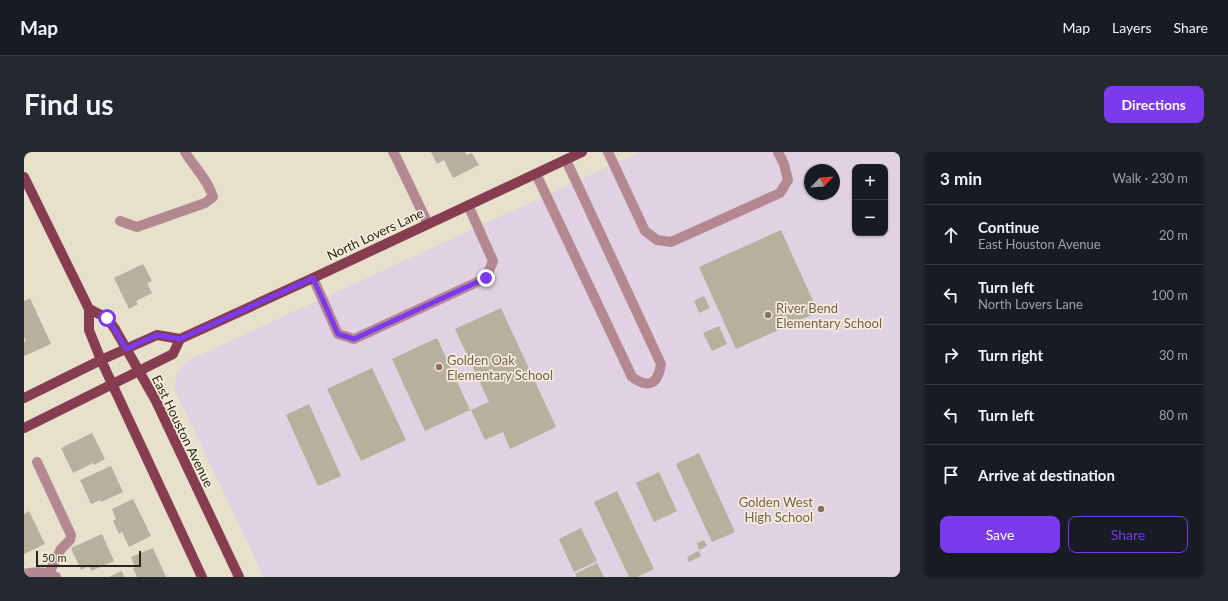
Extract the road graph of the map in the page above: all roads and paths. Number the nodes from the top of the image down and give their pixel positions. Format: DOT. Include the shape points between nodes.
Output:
graph roads {
  1 [pos="185,152"];
  2 [pos="392,152"];
  3 [pos="582,152"];
  4 [pos="608,152"];
  5 [pos="778,152"];
  6 [pos="566,160"];
  7 [pos="536,174"];
  8 [pos="24,176"];
  9 [pos="468,205"];
  10 [pos="120,221"];
  11 [pos="428,224"];
  12 [pos="313,278"];
  13 [pos="89,309"];
  14 [pos="180,339"];
  15 [pos="126,349"];
  16 [pos="102,360"];
  17 [pos="139,371"];
  18 [pos="112,384"];
  19 [pos="24,398"];
  20 [pos="24,428"];
  21 [pos="37,462"];
  22 [pos="24,574"];
  23 [pos="53,575"];
  24 [pos="202,577"];
  25 [pos="239,577"];
  1 -- 10 [label="street" via="210,187 214,197 205,203 137,227"];
  2 -- 11 [label="street"];
  3 -- 6 [label="main road, North Lovers Lane"];
  4 -- 5 [label="street" via="645,231 657,240 671,242 780,193 788,180"];
  6 -- 7 [label="main road, North Lovers Lane"];
  6 -- 7 [label="street" via="661,364 660,375 652,382 642,384 632,377"];
  7 -- 9 [label="main road, North Lovers Lane"];
  8 -- 13 [label="main road"];
  9 -- 11 [label="main road, North Lovers Lane"];
  9 -- 12 [label="street" via="493,261 486,278 354,339 338,334"];
  11 -- 12 [label="main road, North Lovers Lane"];
  12 -- 14 [label="main road, North Lovers Lane"];
  13 -- 15 [label="main road, East Houston Avenue" via="107,318"];
  13 -- 16 [label="main road" via="89,330"];
  14 -- 15 [label="main road" via="157,335"];
  14 -- 17 [label="main road" via="173,354"];
  15 -- 16 [label="main road"];
  15 -- 17 [label="main road, East Houston Avenue"];
  16 -- 18 [label="main road"];
  16 -- 19 [label="main road"];
  17 -- 18 [label="main road"];
  17 -- 25 [label="main road, East Houston Avenue" via="156,401"];
  18 -- 20 [label="main road"];
  18 -- 24 [label="main road"];
  21 -- 23 [label="street" via="71,535 61,550"];
  22 -- 23 [label="street" via="35,572"];
}
